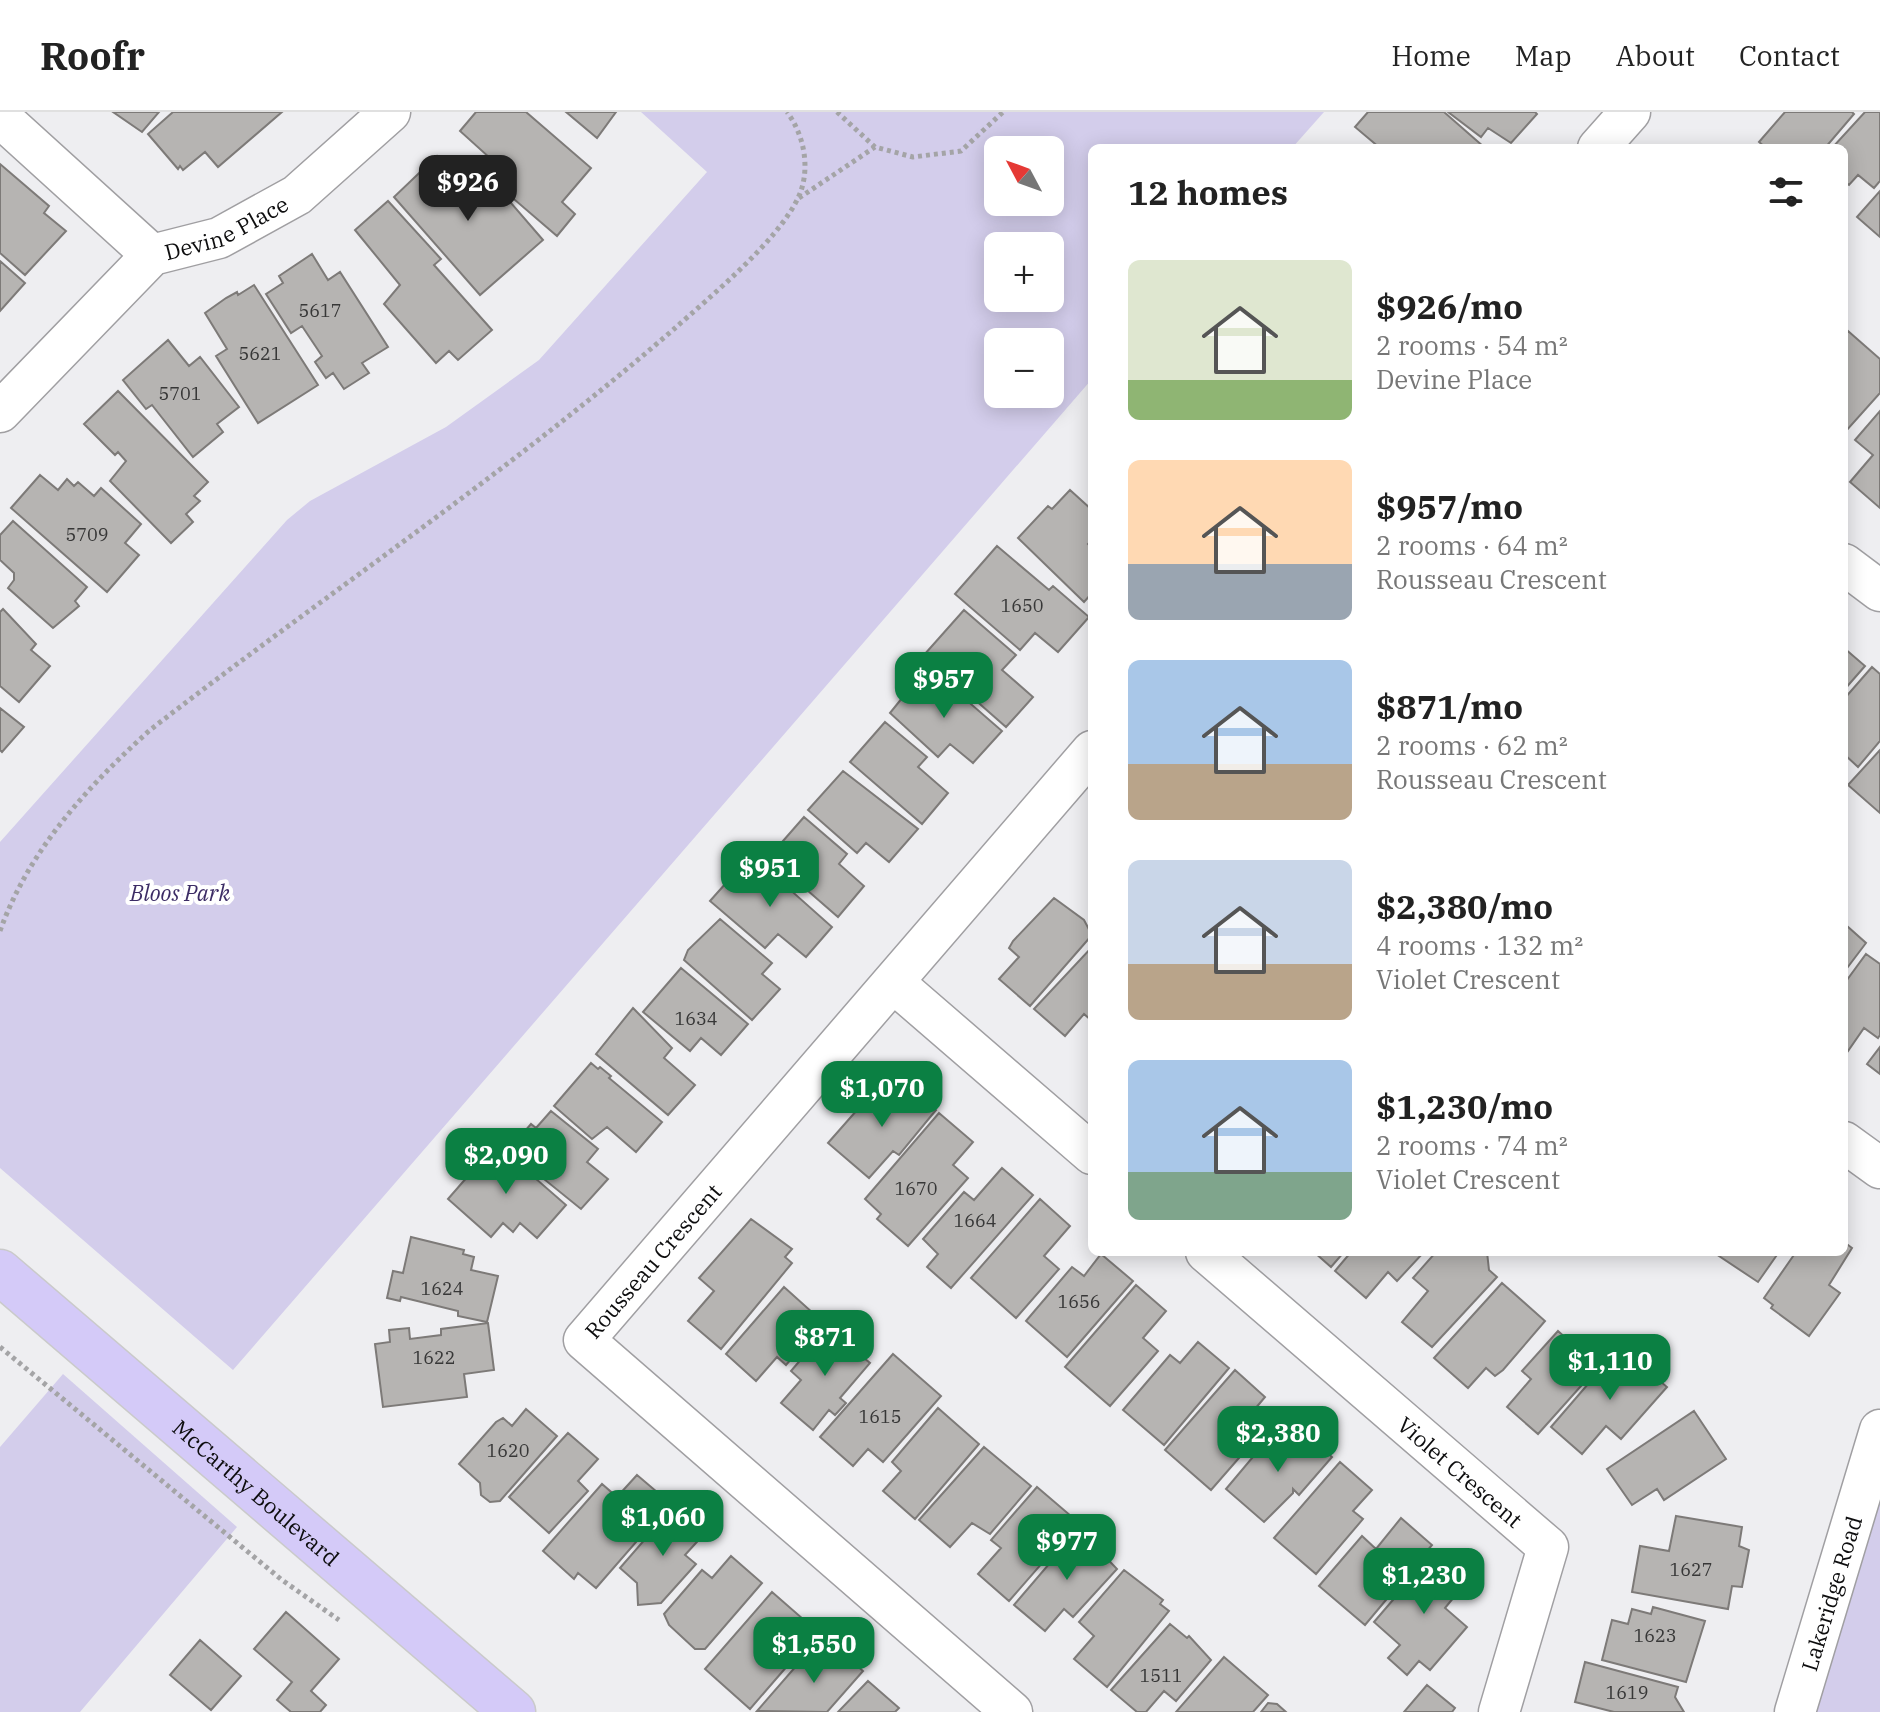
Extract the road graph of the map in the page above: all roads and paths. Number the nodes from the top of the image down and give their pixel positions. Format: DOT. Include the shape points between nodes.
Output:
graph roads {
  1 [pos="390,112"];
  2 [pos="787,112"];
  3 [pos="837,112"];
  4 [pos="1003,112"];
  5 [pos="1630,112"];
  6 [pos="0,117"];
  7 [pos="1602,144"];
  8 [pos="875,147"];
  9 [pos="798,198"];
  10 [pos="152,255"];
  11 [pos="0,412"];
  12 [pos="1848,567"];
  13 [pos="1880,591"];
  14 [pos="1088,756"];
  15 [pos="0,931"];
  16 [pos="894,983"];
  17 [pos="1848,1145"];
  18 [pos="1088,1151"];
  19 [pos="1880,1168"];
  20 [pos="1211,1256"];
  21 [pos="0,1272"];
  22 [pos="0,1347"];
  23 [pos="1880,1430"];
  24 [pos="344,1623"];
  25 [pos="513,1712"];
  26 [pos="1012,1712"];
  27 [pos="1499,1712"];
  28 [pos="1795,1712"];
  1 -- 10 [label="street, Devine Place" via="297,195 219,238"];
  2 -- 9 [label="path" via="804,151 806,177"];
  3 -- 8 [label="path"];
  4 -- 8 [label="path" via="961,151 913,157"];
  5 -- 7 [label="street"];
  6 -- 10 [label="street"];
  8 -- 9 [label="path"];
  9 -- 15 [label="path" via="747,261 624,372 117,760 50,836 24,876"];
  10 -- 11 [label="street, Devine Place"];
  12 -- 13 [label="street"];
  14 -- 16 [label="street, Rousseau Crescent"];
  16 -- 18 [label="street"];
  16 -- 26 [label="street, Rousseau Crescent" via="584,1340"];
  17 -- 19 [label="street"];
  20 -- 27 [label="street, Violet Crescent" via="1548,1547"];
  21 -- 25 [label="main road, McCarthy Boulevard"];
  22 -- 24 [label="path" via="282,1580"];
  23 -- 28 [label="street, Lakeridge Road"];
}
